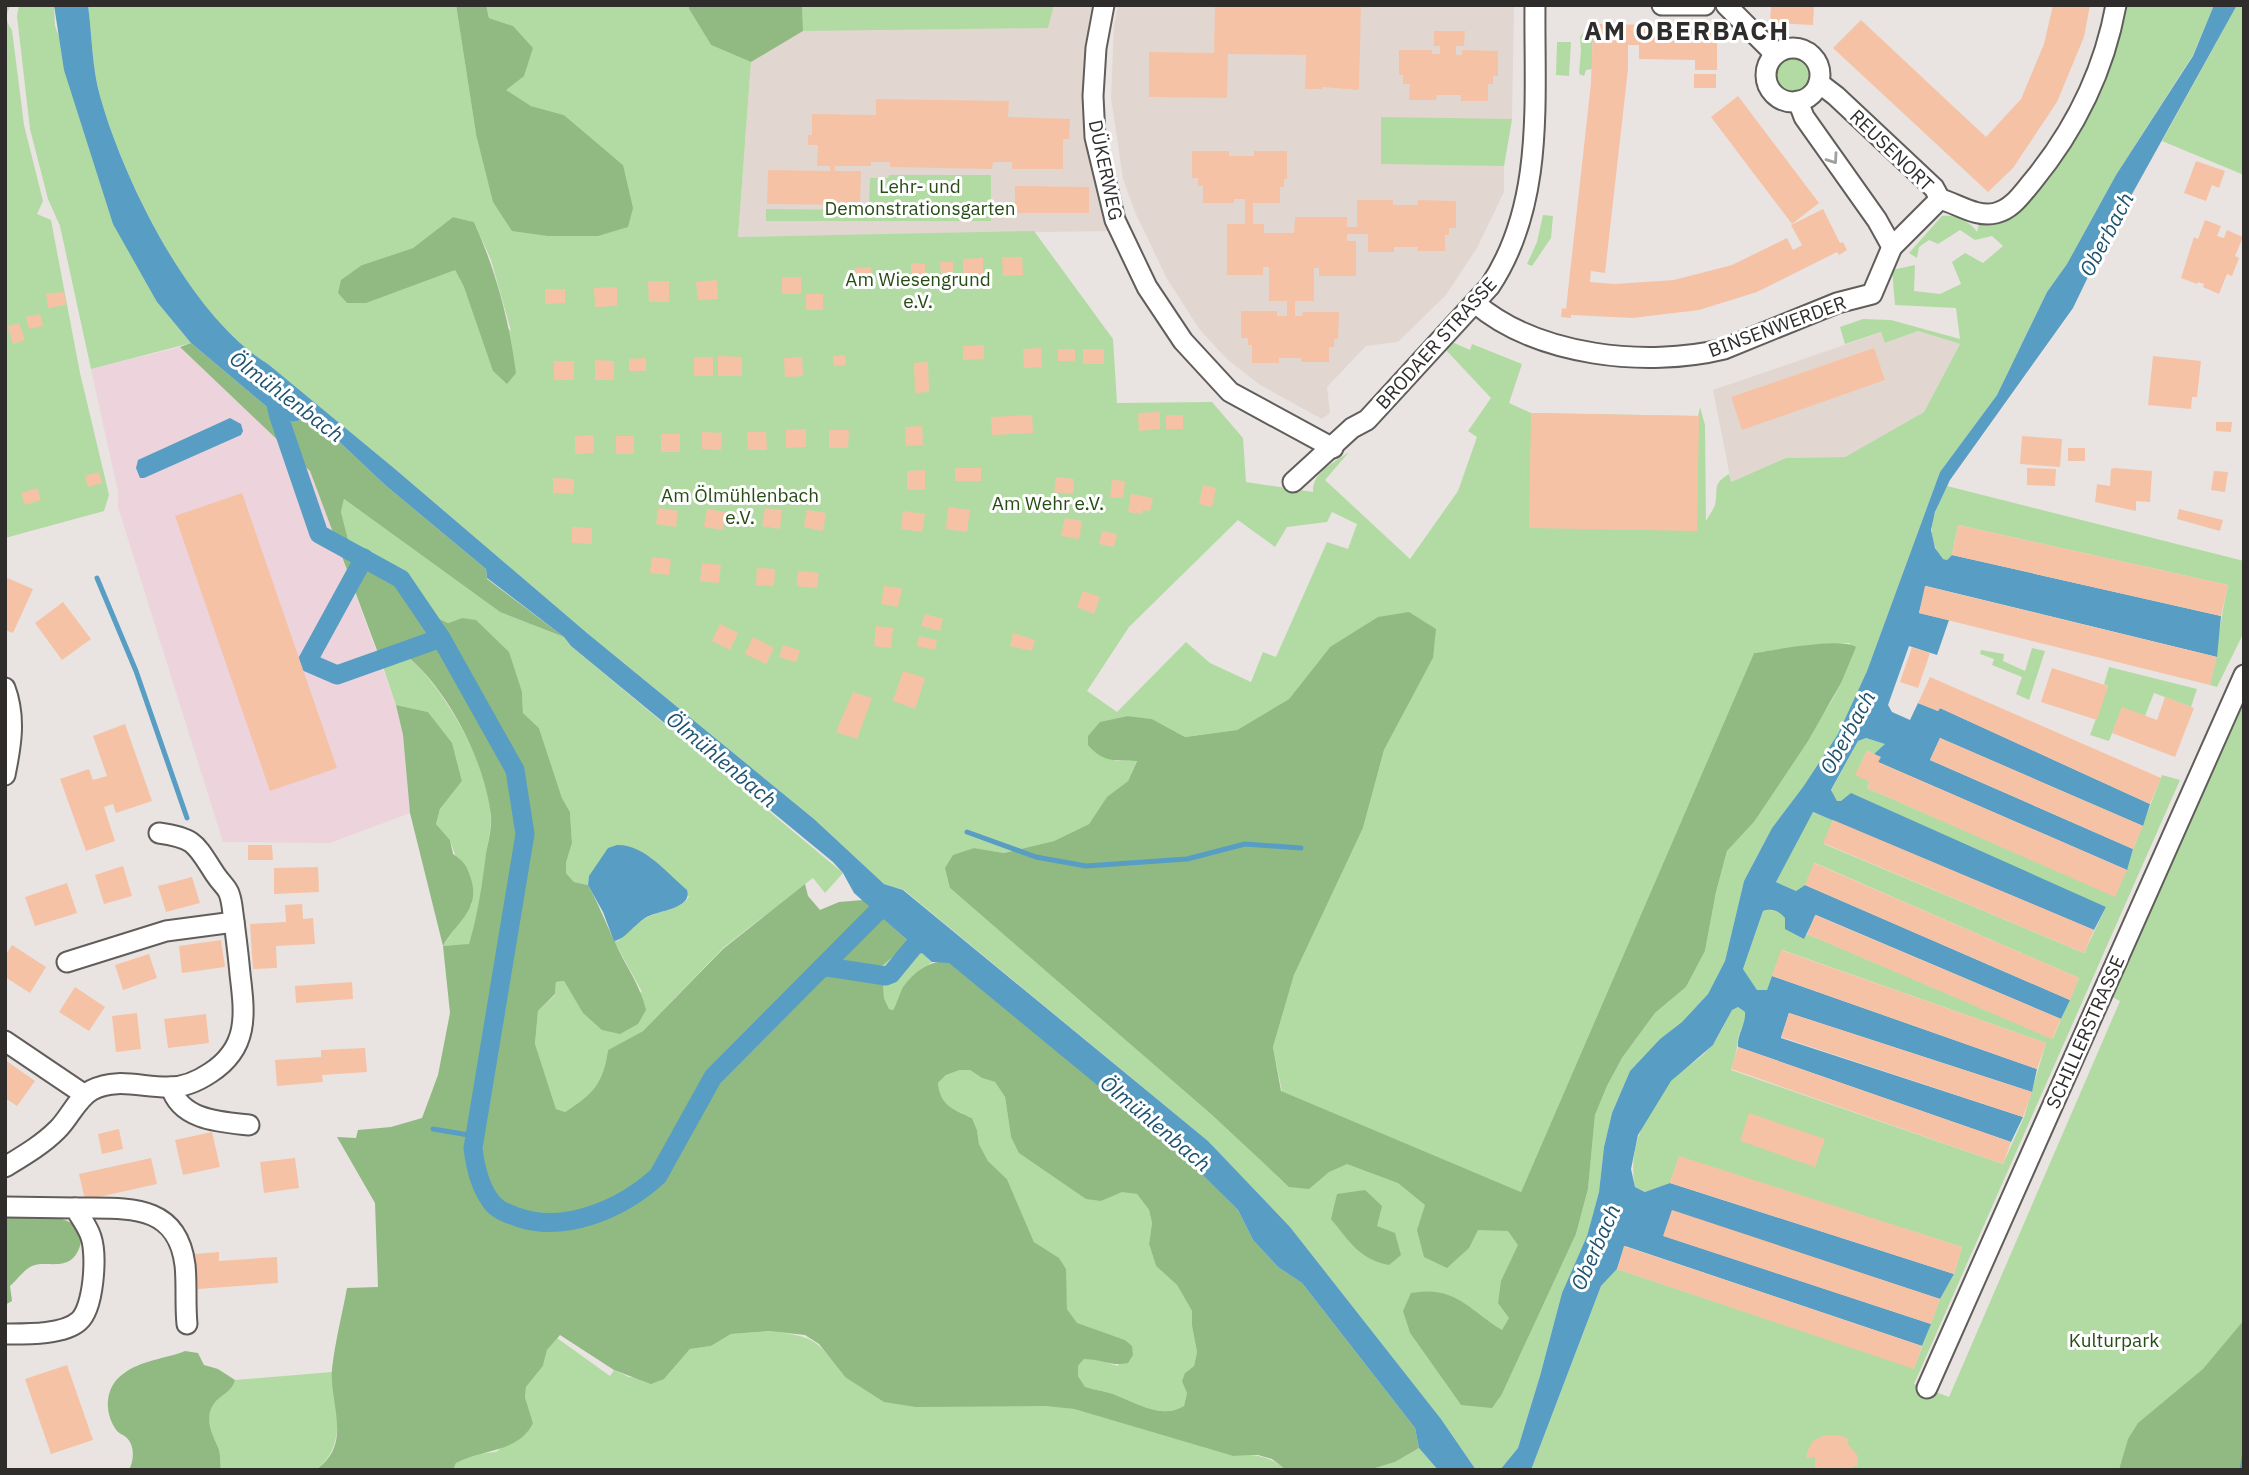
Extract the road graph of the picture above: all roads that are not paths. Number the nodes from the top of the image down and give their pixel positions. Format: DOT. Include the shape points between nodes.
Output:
graph roads {
  1 [pos="1104,5"];
  2 [pos="1535,5"];
  3 [pos="1662,5"];
  4 [pos="1705,5"];
  5 [pos="1726,5"];
  6 [pos="2116,5"];
  7 [pos="1775,54"];
  8 [pos="1819,83"];
  9 [pos="1798,101"];
  10 [pos="1940,199"];
  11 [pos="1892,247"];
  12 [pos="1475,303"];
  13 [pos="1333,448"];
  14 [pos="1293,482"];
  15 [pos="2244,675"];
  16 [pos="5,688"];
  17 [pos="9,722"];
  18 [pos="5,775"];
  19 [pos="159,833"];
  20 [pos="234,922"];
  21 [pos="66,962"];
  22 [pos="5,1041"];
  23 [pos="171,1087"];
  24 [pos="85,1095"];
  25 [pos="249,1125"];
  26 [pos="5,1167"];
  27 [pos="5,1207"];
  28 [pos="75,1208"];
  29 [pos="187,1324"];
  30 [pos="5,1334"];
  31 [pos="1927,1388"];
  1 -- 13 [label="street, DÜKERWEG" via="1096,48 1095,137 1115,220 1147,287 1183,341 1230,392"];
  2 -- 12 [label="street, BRODAER STRASSE" via="1533,148 1522,220 1501,270"];
  3 -- 4 [label="street"];
  5 -- 7 [label="street"];
  6 -- 10 [label="street" via="2110,38 2092,84 2058,150 2015,202 2004,211 1981,215"];
  7 -- 8 [label="street" via="1791,48 1807,51 1818,65"];
  7 -- 9 [label="street" via="1766,70 1769,87 1781,99"];
  8 -- 9 [label="street" via="1811,95"];
  8 -- 10 [label="street, REUSENORT" via="1934,188"];
  9 -- 11 [label="street, one-way" via="1804,117"];
  10 -- 11 [label="street, REUSENORT"];
  11 -- 12 [label="street, BINSENWERDER" via="1872,294 1706,354 1607,355 1541,340 1494,319"];
  12 -- 13 [label="street, BRODAER STRASSE" via="1367,420"];
  13 -- 14 [label="street, BRODAER STRASSE"];
  15 -- 31 [label="street, SCHILLERSTRASSE"];
  16 -- 17 [label="street"];
  17 -- 18 [label="street"];
  19 -- 20 [label="street" via="175,835 203,852 230,891"];
  20 -- 21 [label="street" via="166,931"];
  20 -- 23 [label="street" via="244,1004 241,1035 235,1049 215,1069 188,1084"];
  22 -- 24 [label="street"];
  23 -- 24 [label="street" via="114,1084"];
  23 -- 25 [label="street" via="177,1102 196,1115"];
  24 -- 26 [label="street" via="56,1131"];
  27 -- 28 [label="street"];
  28 -- 29 [label="street" via="146,1211 170,1228 182,1248"];
  28 -- 30 [label="street" via="93,1247 85,1314 69,1327"];
}
